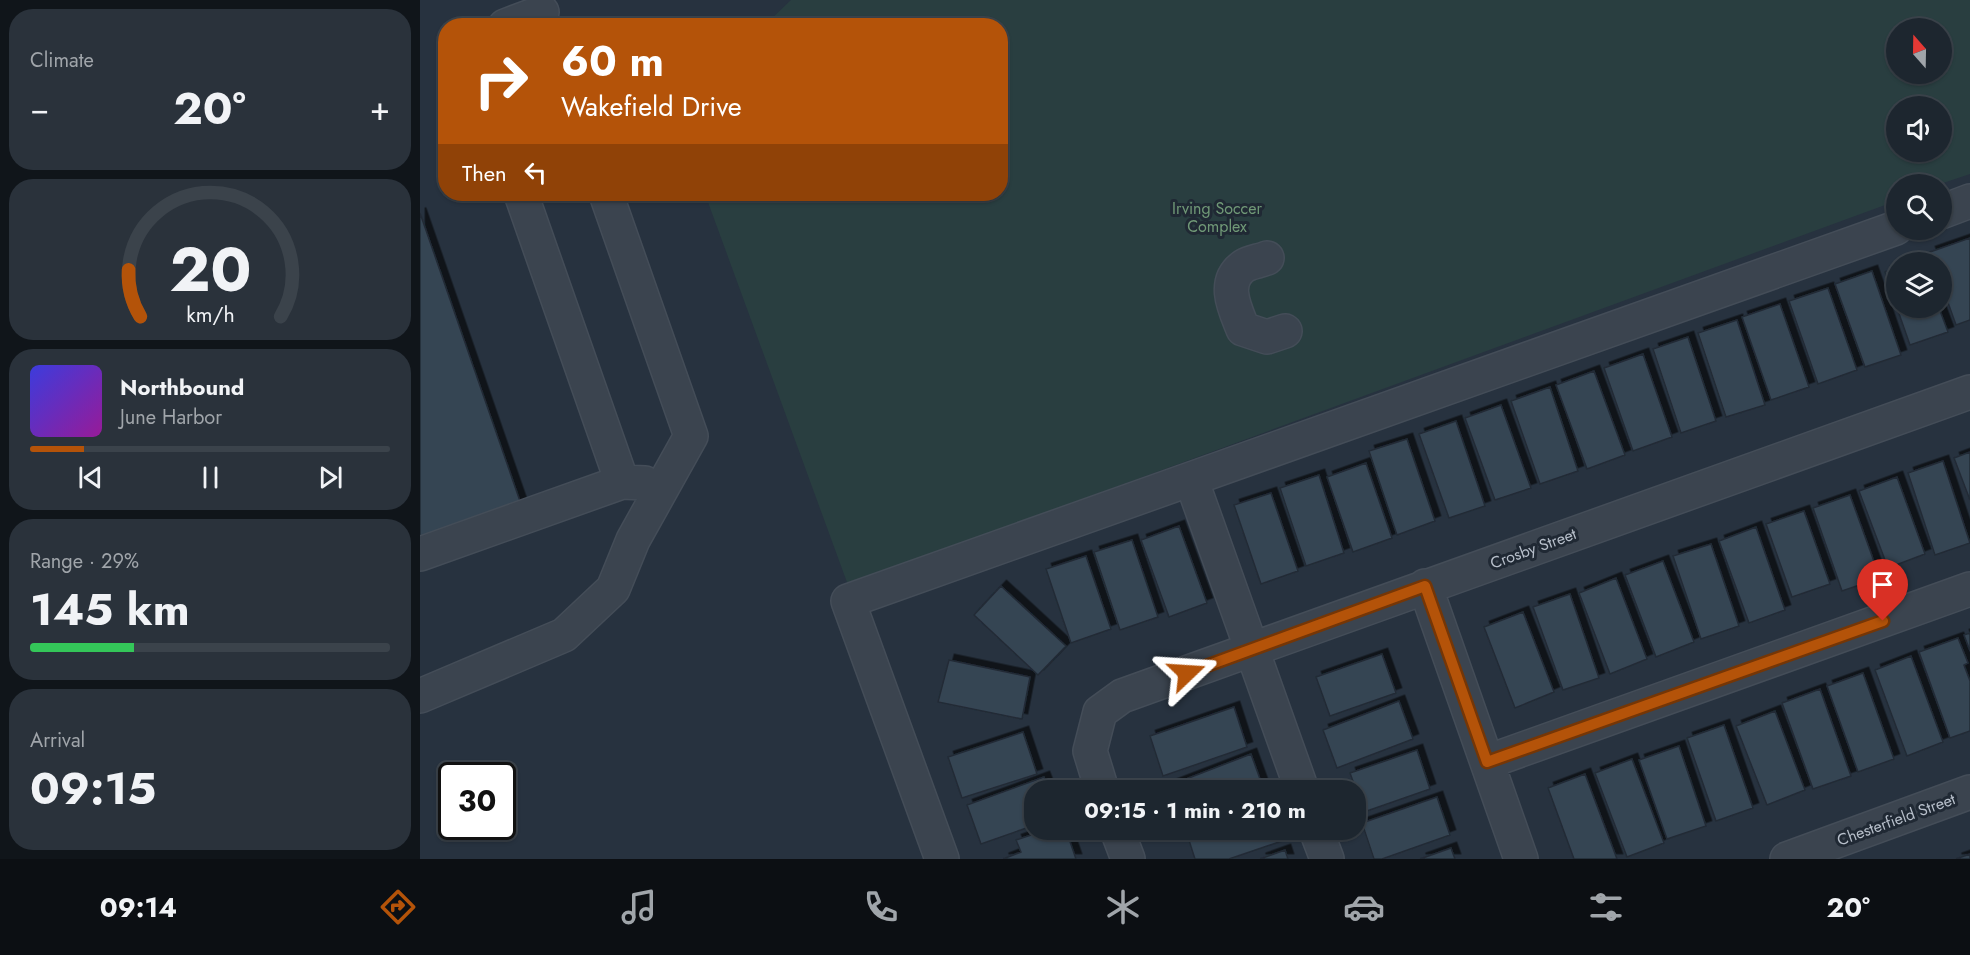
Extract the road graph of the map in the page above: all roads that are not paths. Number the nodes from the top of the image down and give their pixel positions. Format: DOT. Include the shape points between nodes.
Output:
graph roads {
  1 [pos="542,12"];
  2 [pos="526,18"];
  3 [pos="523,201"];
  4 [pos="608,201"];
  5 [pos="1970,201"];
  6 [pos="1952,208"];
  7 [pos="1886,232"];
  8 [pos="1267,258"];
  9 [pos="1285,331"];
  10 [pos="1970,392"];
  11 [pos="1191,479"];
  12 [pos="622,482"];
  13 [pos="664,484"];
  14 [pos="420,554"];
  15 [pos="1425,586"];
  16 [pos="1970,590"];
  17 [pos="1251,650"];
  18 [pos="420,696"];
  19 [pos="1487,762"];
  20 [pos="1099,780"];
  21 [pos="1298,780"];
  22 [pos="1970,792"];
  23 [pos="1121,840"];
  24 [pos="1320,840"];
  25 [pos="942,859"];
  26 [pos="1128,859"];
  27 [pos="1327,859"];
  28 [pos="1521,859"];
  29 [pos="1787,859"];
  1 -- 2 [label="street"];
  3 -- 12 [label="street"];
  4 -- 13 [label="street" via="691,436"];
  5 -- 6 [label="street"];
  7 -- 11 [label="street"];
  8 -- 9 [label="street" via="1245,266 1235,275 1230,288 1234,307 1243,328 1267,337"];
  10 -- 15 [label="street, Crosby Street"];
  11 -- 17 [label="street"];
  11 -- 25 [label="street" via="848,601"];
  12 -- 13 [label="street"];
  12 -- 14 [label="street"];
  13 -- 18 [label="street" via="633,540 613,589 564,635"];
  15 -- 17 [label="street, Crosby Street"];
  15 -- 19 [label="street"];
  16 -- 19 [label="street"];
  17 -- 20 [label="street, Crosby Street" via="1122,696 1100,712 1090,751"];
  17 -- 21 [label="street"];
  19 -- 28 [label="street"];
  22 -- 29 [label="street, Chesterfield Street"];
  23 -- 26 [label="street"];
  24 -- 27 [label="street"];
}
